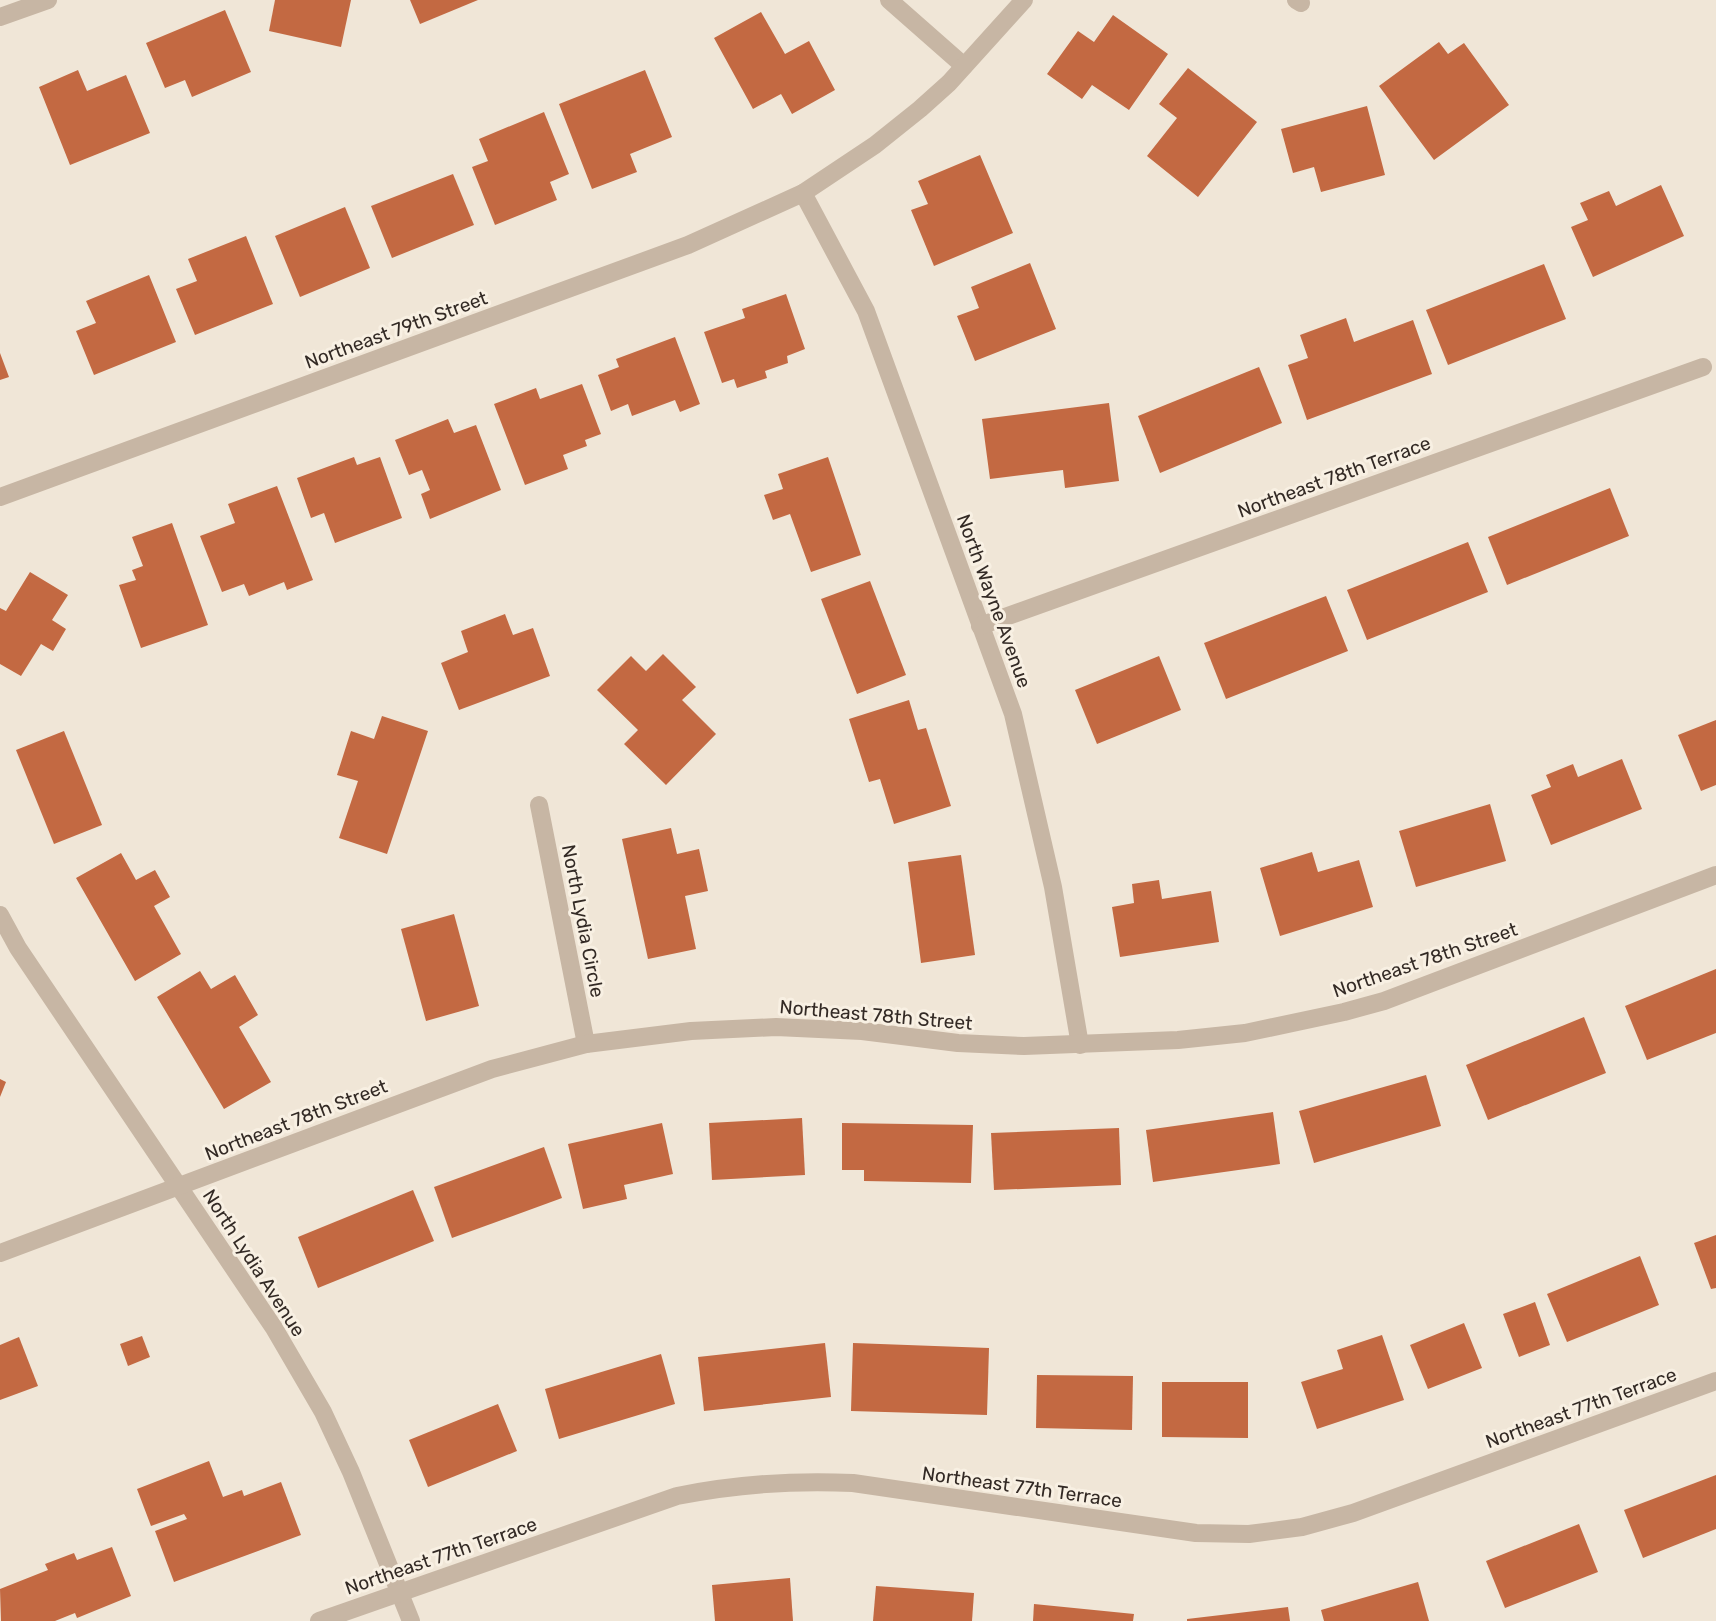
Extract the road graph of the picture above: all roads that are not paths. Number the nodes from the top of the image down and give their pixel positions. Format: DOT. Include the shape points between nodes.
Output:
graph roads {
  1 [pos="48,0"];
  2 [pos="889,0"];
  3 [pos="1016,3"];
  4 [pos="0,17"];
  5 [pos="964,66"];
  6 [pos="803,193"];
  7 [pos="1703,367"];
  8 [pos="0,497"];
  9 [pos="980,626"];
  10 [pos="539,805"];
  11 [pos="1716,875"];
  12 [pos="0,915"];
  13 [pos="586,1044"];
  14 [pos="1080,1045"];
  15 [pos="178,1187"];
  16 [pos="0,1253"];
  17 [pos="1716,1381"];
  18 [pos="399,1592"];
  19 [pos="319,1621"];
  20 [pos="411,1621"];
  1 -- 4 [label="street"];
  2 -- 5 [label="street"];
  3 -- 5 [label="street, Northeast 79th Street"];
  5 -- 6 [label="street, Northeast 79th Street" via="875,145"];
  6 -- 8 [label="street, Northeast 79th Street" via="688,245"];
  6 -- 9 [label="street, North Wayne Avenue" via="866,311"];
  7 -- 9 [label="street, Northeast 78th Terrace"];
  9 -- 14 [label="street, North Wayne Avenue" via="1013,715 1053,887"];
  10 -- 13 [label="street, North Lydia Circle"];
  11 -- 14 [label="street, Northeast 78th Street" via="1384,1001 1344,1012 1245,1033"];
  12 -- 15 [label="street, North Lydia Avenue"];
  13 -- 14 [label="street, Northeast 78th Street" via="691,1031 776,1027 862,1031 958,1043"];
  13 -- 15 [label="street, Northeast 78th Street" via="492,1069"];
  15 -- 16 [label="street, Northeast 78th Street"];
  15 -- 18 [label="street, North Lydia Avenue" via="274,1328 323,1412"];
  17 -- 18 [label="street, Northeast 77th Terrace" via="1353,1513 1302,1527 1249,1534 1196,1533 853,1483 802,1480 726,1486 677,1496"];
  18 -- 19 [label="street, Northeast 77th Terrace"];
  18 -- 20 [label="street, North Lydia Avenue"];
}
